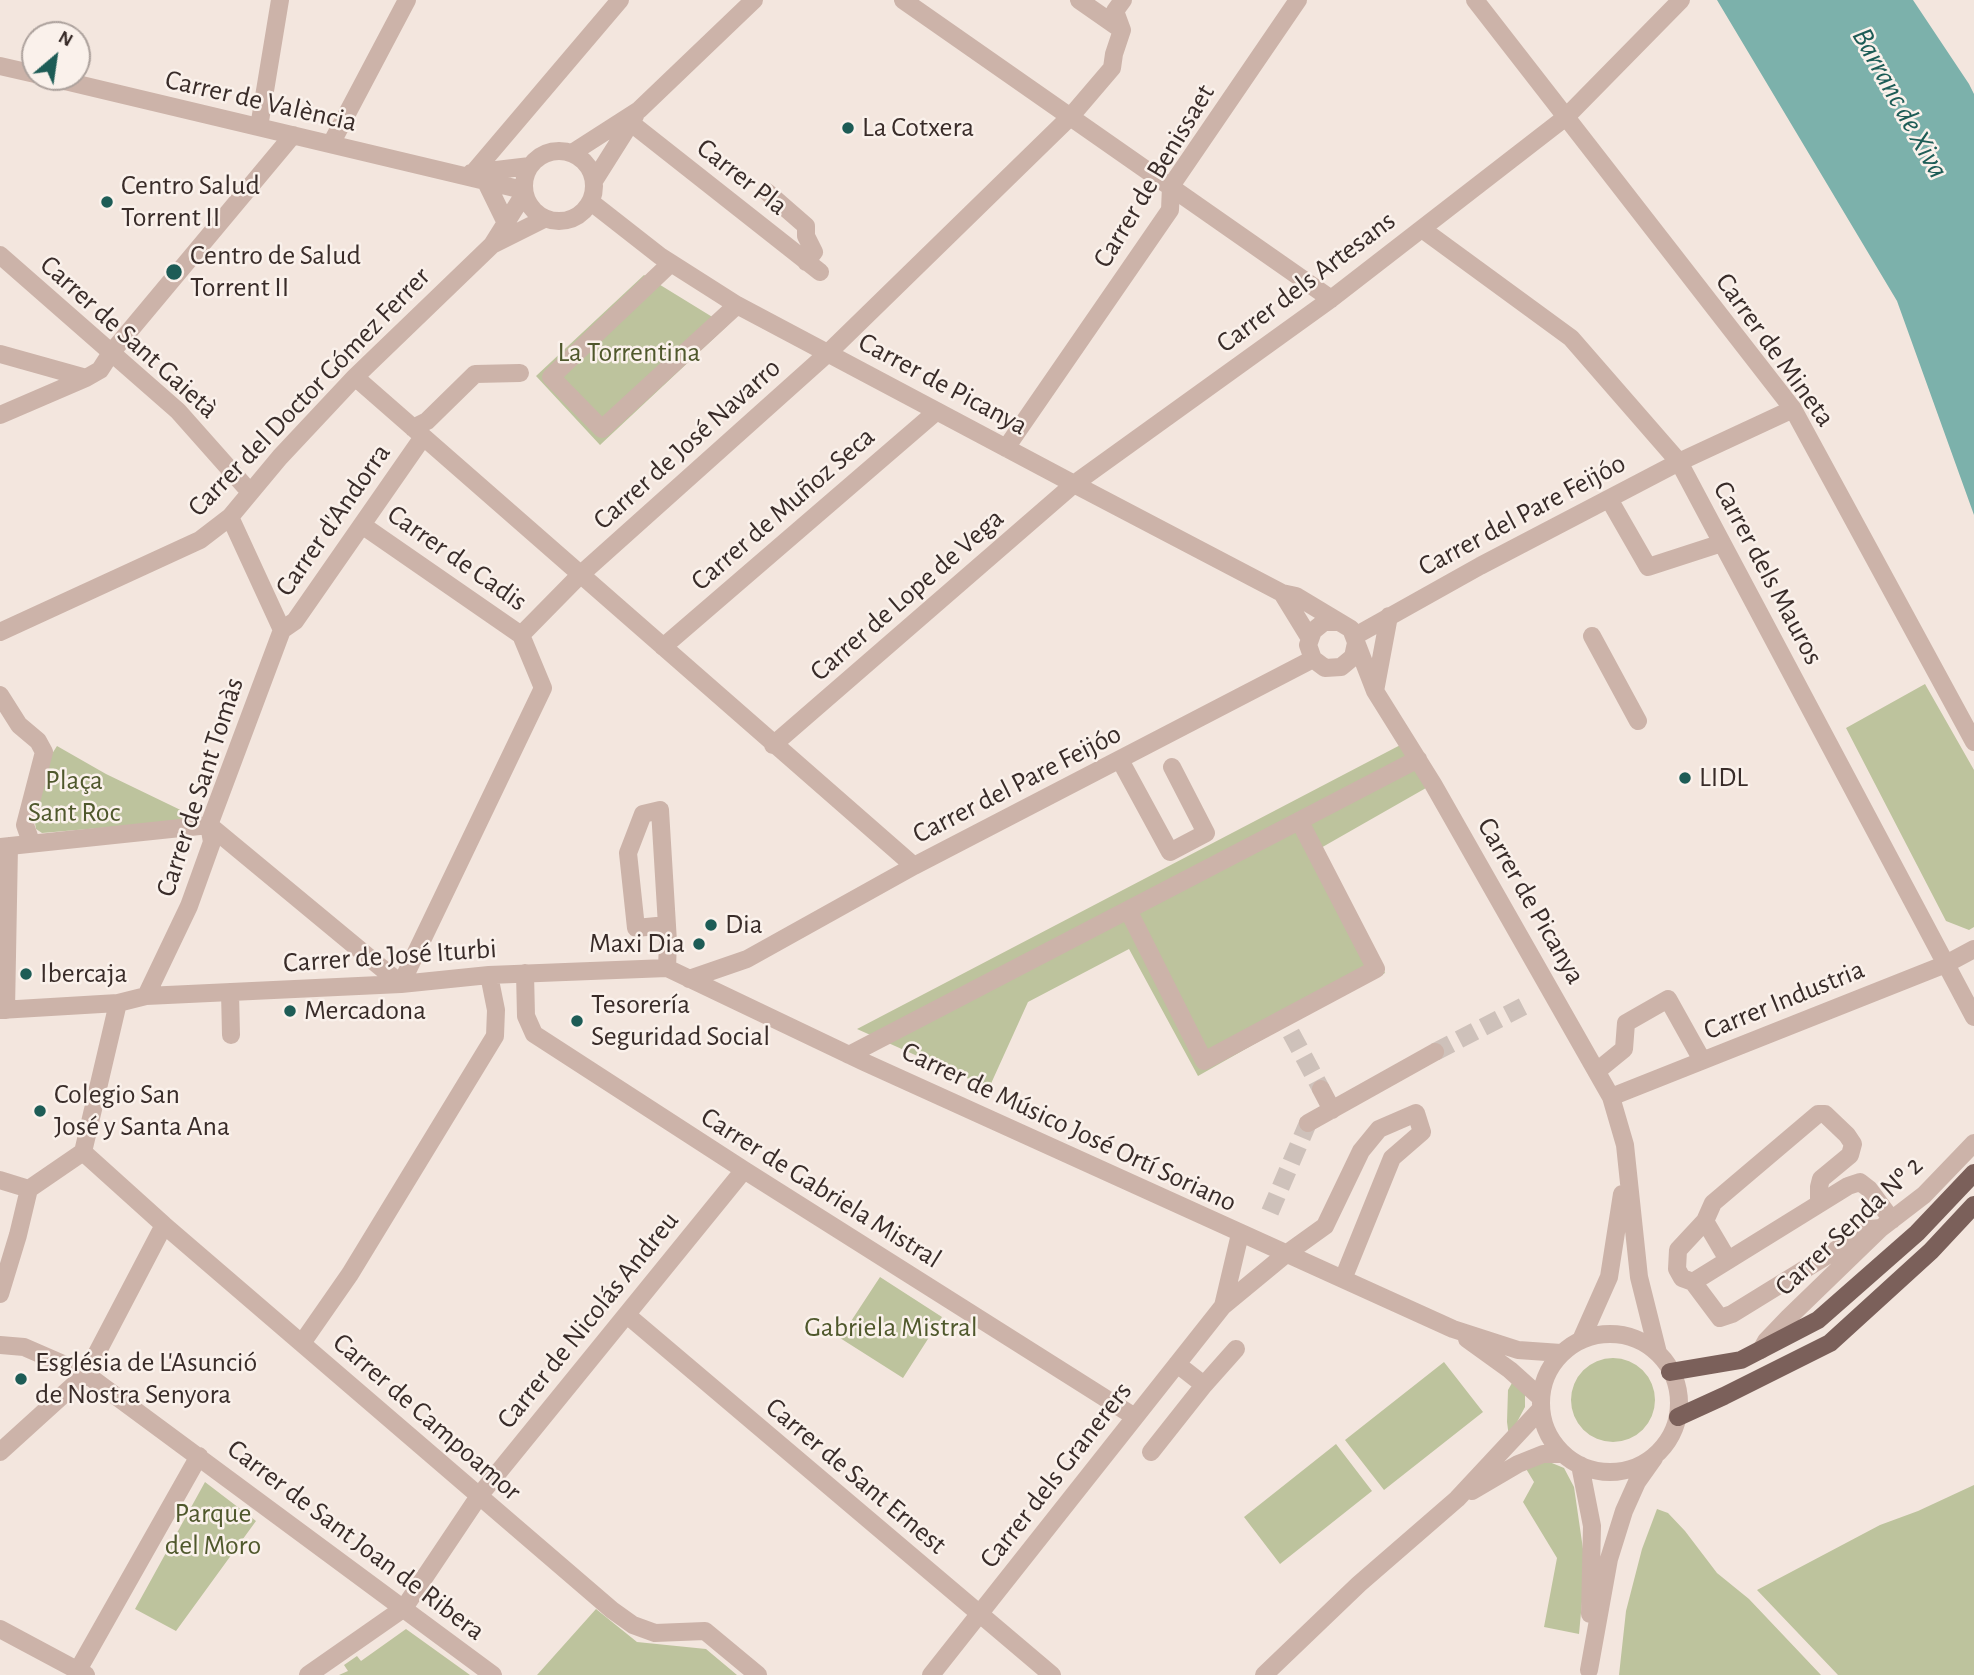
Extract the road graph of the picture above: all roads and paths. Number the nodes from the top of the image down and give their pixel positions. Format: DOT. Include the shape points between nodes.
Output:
graph roads {
  1 [pos="280,0"];
  2 [pos="407,0"];
  3 [pos="620,0"];
  4 [pos="754,0"];
  5 [pos="903,0"];
  6 [pos="1080,0"];
  7 [pos="1122,0"];
  8 [pos="1298,0"];
  9 [pos="1475,0"];
  10 [pos="1681,0"];
  11 [pos="1122,30"];
  12 [pos="0,66"];
  13 [pos="21,71"];
  14 [pos="91,87"];
  15 [pos="1071,116"];
  16 [pos="635,117"];
  17 [pos="1566,117"];
  18 [pos="259,127"];
  19 [pos="293,135"];
  20 [pos="331,144"];
  21 [pos="572,153"];
  22 [pos="530,166"];
  23 [pos="473,176"];
  24 [pos="594,181"];
  25 [pos="1171,186"];
  26 [pos="523,192"];
  27 [pos="767,192"];
  28 [pos="591,202"];
  29 [pos="544,219"];
  30 [pos="506,223"];
  31 [pos="1422,229"];
  32 [pos="492,245"];
  33 [pos="0,255"];
  34 [pos="671,263"];
  35 [pos="1331,299"];
  36 [pos="737,304"];
  37 [pos="111,353"];
  38 [pos="828,353"];
  39 [pos="0,354"];
  40 [pos="520,373"];
  41 [pos="355,377"];
  42 [pos="86,378"];
  43 [pos="1793,409"];
  44 [pos="937,411"];
  45 [pos="0,415"];
  46 [pos="418,432"];
  47 [pos="1006,448"];
  48 [pos="1679,462"];
  49 [pos="1074,484"];
  50 [pos="249,491"];
  51 [pos="1609,499"];
  52 [pos="230,517"];
  53 [pos="362,525"];
  54 [pos="1722,543"];
  55 [pos="580,575"];
  56 [pos="1283,593"];
  57 [pos="1389,616"];
  58 [pos="1339,622"];
  59 [pos="282,629"];
  60 [pos="0,632"];
  61 [pos="521,635"];
  62 [pos="1592,636"];
  63 [pos="1309,637"];
  64 [pos="1356,639"];
  65 [pos="663,648"];
  66 [pos="1313,659"];
  67 [pos="1341,667"];
  68 [pos="1376,691"];
  69 [pos="0,695"];
  70 [pos="1638,721"];
  71 [pos="1974,742"];
  72 [pos="773,745"];
  73 [pos="1418,759"];
  74 [pos="1120,760"];
  75 [pos="1172,767"];
  76 [pos="1300,822"];
  77 [pos="209,825"];
  78 [pos="31,842"];
  79 [pos="5,846"];
  80 [pos="914,866"];
  81 [pos="1129,912"];
  82 [pos="667,925"];
  83 [pos="1974,949"];
  84 [pos="747,959"];
  85 [pos="1946,964"];
  86 [pos="667,968"];
  87 [pos="525,973"];
  88 [pos="489,975"];
  89 [pos="689,979"];
  90 [pos="401,984"];
  91 [pos="230,992"];
  92 [pos="721,993"];
  93 [pos="146,996"];
  94 [pos="118,1003"];
  95 [pos="3,1010"];
  96 [pos="1974,1017"];
  97 [pos="231,1035"];
  98 [pos="1435,1052"];
  99 [pos="849,1055"];
  100 [pos="1702,1060"];
  101 [pos="1597,1071"];
  102 [pos="1321,1089"];
  103 [pos="1611,1097"];
  104 [pos="1332,1110"];
  105 [pos="1308,1123"];
  106 [pos="1974,1143"];
  107 [pos="1625,1145"];
  108 [pos="83,1152"];
  109 [pos="744,1170"];
  110 [pos="1974,1172"];
  111 [pos="0,1180"];
  112 [pos="29,1189"];
  113 [pos="1819,1204"];
  114 [pos="1974,1205"];
  115 [pos="1705,1221"];
  116 [pos="1887,1224"];
  117 [pos="164,1225"];
  118 [pos="1240,1234"];
  119 [pos="1286,1254"];
  120 [pos="1728,1260"];
  121 [pos="1343,1279"];
  122 [pos="1693,1282"];
  123 [pos="1,1285"];
  124 [pos="1223,1306"];
  125 [pos="627,1315"];
  126 [pos="1453,1329"];
  127 [pos="1581,1340"];
  128 [pos="302,1343"];
  129 [pos="0,1345"];
  130 [pos="1236,1349"];
  131 [pos="1761,1350"];
  132 [pos="1562,1353"];
  133 [pos="1658,1353"];
  134 [pos="1177,1364"];
  135 [pos="1670,1372"];
  136 [pos="86,1374"];
  137 [pos="1204,1385"];
  138 [pos="1540,1403"];
  139 [pos="1135,1417"];
  140 [pos="1678,1417"];
  141 [pos="0,1452"];
  142 [pos="1151,1452"];
  143 [pos="1563,1454"];
  144 [pos="199,1456"];
  145 [pos="1654,1457"];
  146 [pos="1580,1465"];
  147 [pos="479,1496"];
  148 [pos="1457,1499"];
  149 [pos="404,1608"];
  150 [pos="979,1615"];
  151 [pos="0,1629"];
  152 [pos="82,1672"];
  153 [pos="1589,1672"];
  154 [pos="308,1675"];
  155 [pos="494,1675"];
  156 [pos="758,1675"];
  157 [pos="931,1675"];
  158 [pos="1052,1675"];
  159 [pos="1264,1675"];
  1 -- 18 [label="street"];
  2 -- 20 [label="street"];
  3 -- 23 [label="street"];
  4 -- 16 [label="street"];
  5 -- 15 [label="street"];
  6 -- 11 [label="street"];
  7 -- 11 [label="street" via="1115,11"];
  8 -- 25 [label="street, Carrer de Benissaet"];
  9 -- 17 [label="street"];
  10 -- 17 [label="street, Carrer dels Artesans"];
  11 -- 15 [label="street" via="1112,68"];
  12 -- 13 [label="street"];
  14 -- 18 [label="street, Carrer de València"];
  15 -- 25 [label="street"];
  15 -- 38 [label="street"];
  16 -- 21 [label="street"];
  16 -- 24 [label="street"];
  16 -- 27 [label="street, Carrer Pla" via="813,267 814,252 806,226"];
  17 -- 31 [label="street, Carrer dels Artesans"];
  17 -- 43 [label="street, Carrer de Mineta"];
  18 -- 19 [label="street, Carrer de València"];
  19 -- 20 [label="street, Carrer de València"];
  19 -- 37 [label="street"];
  20 -- 23 [label="street, Carrer de València"];
  21 -- 22 [label="street" via="542,154"];
  21 -- 24 [label="street" via="590,169"];
  22 -- 23 [label="street, Carrer de València"];
  22 -- 26 [label="street"];
  23 -- 26 [label="street, Carrer de València"];
  23 -- 30 [label="street"];
  24 -- 28 [label="street"];
  25 -- 35 [label="street"];
  25 -- 47 [label="street, Carrer de Benissaet" via="1170,210"];
  26 -- 29 [label="street" via="529,206"];
  26 -- 30 [label="street, Carrer del Doctor Gómez Ferrer"];
  28 -- 29 [label="street" via="576,218"];
  28 -- 34 [label="street, Carrer de Picanya"];
  29 -- 32 [label="street, Carrer del Doctor Gómez Ferrer"];
  30 -- 32 [label="street, Carrer del Doctor Gómez Ferrer"];
  31 -- 35 [label="street, Carrer dels Artesans"];
  31 -- 48 [label="street, Carrer dels Mauros" via="1571,338"];
  32 -- 41 [label="street, Carrer del Doctor Gómez Ferrer"];
  33 -- 37 [label="street, Carrer de Sant Gaietà"];
  34 -- 36 [label="street, Carrer de Picanya"];
  34 -- 36 [label="street" via="551,377 603,429"];
  35 -- 49 [label="street, Carrer dels Artesans"];
  36 -- 38 [label="street, Carrer de Picanya"];
  37 -- 42 [label="street" via="100,370"];
  37 -- 50 [label="street, Carrer de Sant Gaietà" via="178,411"];
  38 -- 44 [label="street, Carrer de Picanya"];
  38 -- 55 [label="street, Carrer de José Navarro"];
  39 -- 42 [label="street"];
  40 -- 46 [label="street, Carrer d'Andorra" via="475,374"];
  41 -- 46 [label="street"];
  41 -- 50 [label="street, Carrer del Doctor Gómez Ferrer"];
  42 -- 45 [label="street"];
  43 -- 48 [label="street, Carrer del Pare Feijóo"];
  43 -- 71 [label="street, Carrer de Mineta"];
  44 -- 47 [label="street, Carrer de Picanya"];
  44 -- 65 [label="street, Carrer de Muñoz Seca"];
  46 -- 53 [label="street, Carrer d'Andorra"];
  46 -- 55 [label="street"];
  47 -- 49 [label="street, Carrer de Picanya"];
  48 -- 51 [label="street, Carrer del Pare Feijóo"];
  48 -- 54 [label="street, Carrer dels Mauros"];
  49 -- 56 [label="street, Carrer de Picanya"];
  49 -- 72 [label="street, Carrer de Lope de Vega"];
  50 -- 52 [label="street, Carrer del Doctor Gómez Ferrer"];
  51 -- 54 [label="street" via="1648,567"];
  51 -- 57 [label="street, Carrer del Pare Feijóo"];
  52 -- 59 [label="street"];
  52 -- 60 [label="street, Carrer del Doctor Gómez Ferrer" via="200,540"];
  53 -- 59 [label="street, Carrer d'Andorra" via="295,621"];
  53 -- 61 [label="street, Carrer de Cadis"];
  54 -- 85 [label="street, Carrer dels Mauros"];
  55 -- 61 [label="street, Carrer de José Navarro"];
  55 -- 65 [label="street"];
  56 -- 58 [label="street, Carrer de Picanya"];
  56 -- 63 [label="street"];
  57 -- 64 [label="street, Carrer del Pare Feijóo"];
  57 -- 68 [label="street"];
  58 -- 63 [label="street" via="1318,626"];
  58 -- 64 [label="street"];
  59 -- 77 [label="street, Carrer de Sant Tomàs"];
  61 -- 90 [label="street" via="543,688"];
  62 -- 70 [label="street"];
  63 -- 66 [label="street"];
  64 -- 67 [label="street" via="1353,657"];
  64 -- 68 [label="street, Carrer de Picanya"];
  65 -- 72 [label="street"];
  66 -- 67 [label="street" via="1325,668"];
  66 -- 74 [label="street, Carrer del Pare Feijóo"];
  67 -- 68 [label="street, Carrer de Picanya"];
  68 -- 73 [label="street, Carrer de Picanya"];
  69 -- 78 [label="street" via="44,752 25,825"];
  72 -- 80 [label="street"];
  73 -- 76 [label="street"];
  73 -- 101 [label="street, Carrer de Picanya"];
  74 -- 75 [label="street" via="1170,852 1206,833"];
  74 -- 80 [label="street, Carrer del Pare Feijóo"];
  76 -- 81 [label="street"];
  76 -- 81 [label="street" via="1376,970 1287,1025 1204,1061"];
  77 -- 78 [label="street"];
  77 -- 90 [label="street"];
  77 -- 93 [label="street, Carrer de Sant Tomàs" via="212,842 190,906"];
  78 -- 79 [label="street"];
  79 -- 95 [label="street"];
  80 -- 84 [label="street, Carrer del Pare Feijóo"];
  81 -- 99 [label="street"];
  82 -- 82 [label="street" via="661,823 660,810 643,814 628,853 636,928"];
  82 -- 86 [label="street"];
  83 -- 85 [label="street, Carrer Industria"];
  84 -- 89 [label="street, Carrer del Pare Feijóo"];
  84 -- 92 [label="street, Carrer del Pare Feijóo"];
  85 -- 96 [label="street, Carrer dels Mauros"];
  85 -- 100 [label="street, Carrer Industria"];
  86 -- 87 [label="street, Carrer de José Iturbi"];
  86 -- 89 [label="street, Carrer de Músico José Ortí Soriano"];
  87 -- 88 [label="street, Carrer de José Iturbi"];
  87 -- 109 [label="street, Carrer de Gabriela Mistral" via="526,1016 534,1034"];
  88 -- 90 [label="street, Carrer de José Iturbi"];
  88 -- 128 [label="street" via="496,1010 495,1036 350,1274"];
  89 -- 92 [label="street, Carrer de Músico José Ortí Soriano"];
  90 -- 91 [label="street, Carrer de José Iturbi"];
  91 -- 93 [label="street, Carrer de José Iturbi"];
  91 -- 97 [label="street"];
  92 -- 99 [label="street, Carrer de Músico José Ortí Soriano"];
  93 -- 94 [label="street, Carrer de José Iturbi"];
  94 -- 95 [label="street, Carrer de José Iturbi"];
  94 -- 108 [label="street"];
  98 -- 104 [label="street"];
  99 -- 118 [label="street, Carrer de Músico José Ortí Soriano"];
  100 -- 101 [label="street" via="1668,999 1626,1023 1624,1049"];
  100 -- 103 [label="street, Carrer Industria"];
  101 -- 103 [label="street, Carrer de Picanya"];
  102 -- 104 [label="street"];
  103 -- 107 [label="street, Carrer de Picanya"];
  104 -- 105 [label="street"];
  106 -- 116 [label="street, Carrer Senda Nº 2" via="1924,1195"];
  107 -- 127 [label="street, Carrer de Picanya" via="1609,1278"];
  107 -- 133 [label="street, Carrer de Picanya" via="1639,1277"];
  108 -- 112 [label="street"];
  108 -- 117 [label="street, Carrer de Campoamor"];
  109 -- 125 [label="street, Carrer de Nicolás Andreu"];
  109 -- 139 [label="street, Carrer de Gabriela Mistral"];
  110 -- 131 [label="main road" via="1917,1233 1818,1320"];
  111 -- 112 [label="street"];
  112 -- 123 [label="street"];
  113 -- 115 [label="street" via="1822,1179 1850,1155 1853,1144 1825,1114 1818,1114 1713,1203"];
  113 -- 116 [label="street" via="1860,1182 1869,1189"];
  113 -- 120 [label="street"];
  114 -- 140 [label="main road" via="1830,1343"];
  115 -- 120 [label="street"];
  115 -- 122 [label="street" via="1678,1250 1677,1269 1682,1278"];
  116 -- 122 [label="street" via="1870,1229 1720,1318"];
  116 -- 131 [label="street, Carrer Senda Nº 2" via="1788,1318"];
  117 -- 128 [label="street, Carrer de Campoamor"];
  117 -- 136 [label="street"];
  118 -- 119 [label="street, Carrer de Músico José Ortí Soriano"];
  118 -- 124 [label="street, Carrer dels Granerers"];
  119 -- 121 [label="street, Carrer de Músico José Ortí Soriano"];
  119 -- 121 [label="street, Carrer dels Granerers" via="1325,1226 1361,1151 1379,1129 1416,1113 1422,1132 1392,1158"];
  119 -- 124 [label="street, Carrer dels Granerers"];
  120 -- 122 [label="street"];
  121 -- 126 [label="street, Carrer de Músico José Ortí Soriano"];
  124 -- 134 [label="street, Carrer dels Granerers"];
  125 -- 147 [label="street, Carrer de Nicolás Andreu"];
  125 -- 150 [label="street, Carrer de Sant Ernest"];
  126 -- 132 [label="street, Carrer de Músico José Ortí Soriano" via="1518,1350"];
  126 -- 138 [label="street, Carrer de Músico José Ortí Soriano" via="1510,1370"];
  127 -- 132 [label="street"];
  127 -- 133 [label="street" via="1611,1334 1642,1342"];
  128 -- 147 [label="street, Carrer de Campoamor"];
  129 -- 136 [label="street, Carrer de Sant Joan de Ribera" via="24,1347"];
  130 -- 137 [label="street"];
  131 -- 135 [label="main road" via="1741,1360"];
  132 -- 138 [label="street" via="1547,1373"];
  133 -- 135 [label="street"];
  134 -- 137 [label="street"];
  134 -- 139 [label="street, Carrer dels Granerers"];
  135 -- 140 [label="street" via="1677,1387"];
  136 -- 141 [label="street"];
  136 -- 144 [label="street, Carrer de Sant Joan de Ribera"];
  137 -- 142 [label="street"];
  138 -- 143 [label="street" via="1548,1436"];
  138 -- 148 [label="street"];
  139 -- 150 [label="street, Carrer dels Granerers"];
  140 -- 145 [label="street" via="1667,1443"];
  143 -- 146 [label="street"];
  143 -- 148 [label="street" via="1543,1454 1518,1464"];
  144 -- 149 [label="street, Carrer de Sant Joan de Ribera"];
  144 -- 152 [label="street"];
  145 -- 146 [label="street" via="1619,1470"];
  145 -- 153 [label="street" via="1637,1482 1609,1559"];
  146 -- 153 [label="street" via="1592,1526"];
  147 -- 149 [label="street, Carrer de Nicolás Andreu"];
  147 -- 156 [label="street, Carrer de Campoamor" via="633,1625 655,1633 705,1631"];
  148 -- 159 [label="street"];
  149 -- 154 [label="street"];
  149 -- 155 [label="street, Carrer de Sant Joan de Ribera"];
  150 -- 157 [label="street, Carrer dels Granerers"];
  150 -- 158 [label="street, Carrer de Sant Ernest"];
  151 -- 152 [label="street"];
}
